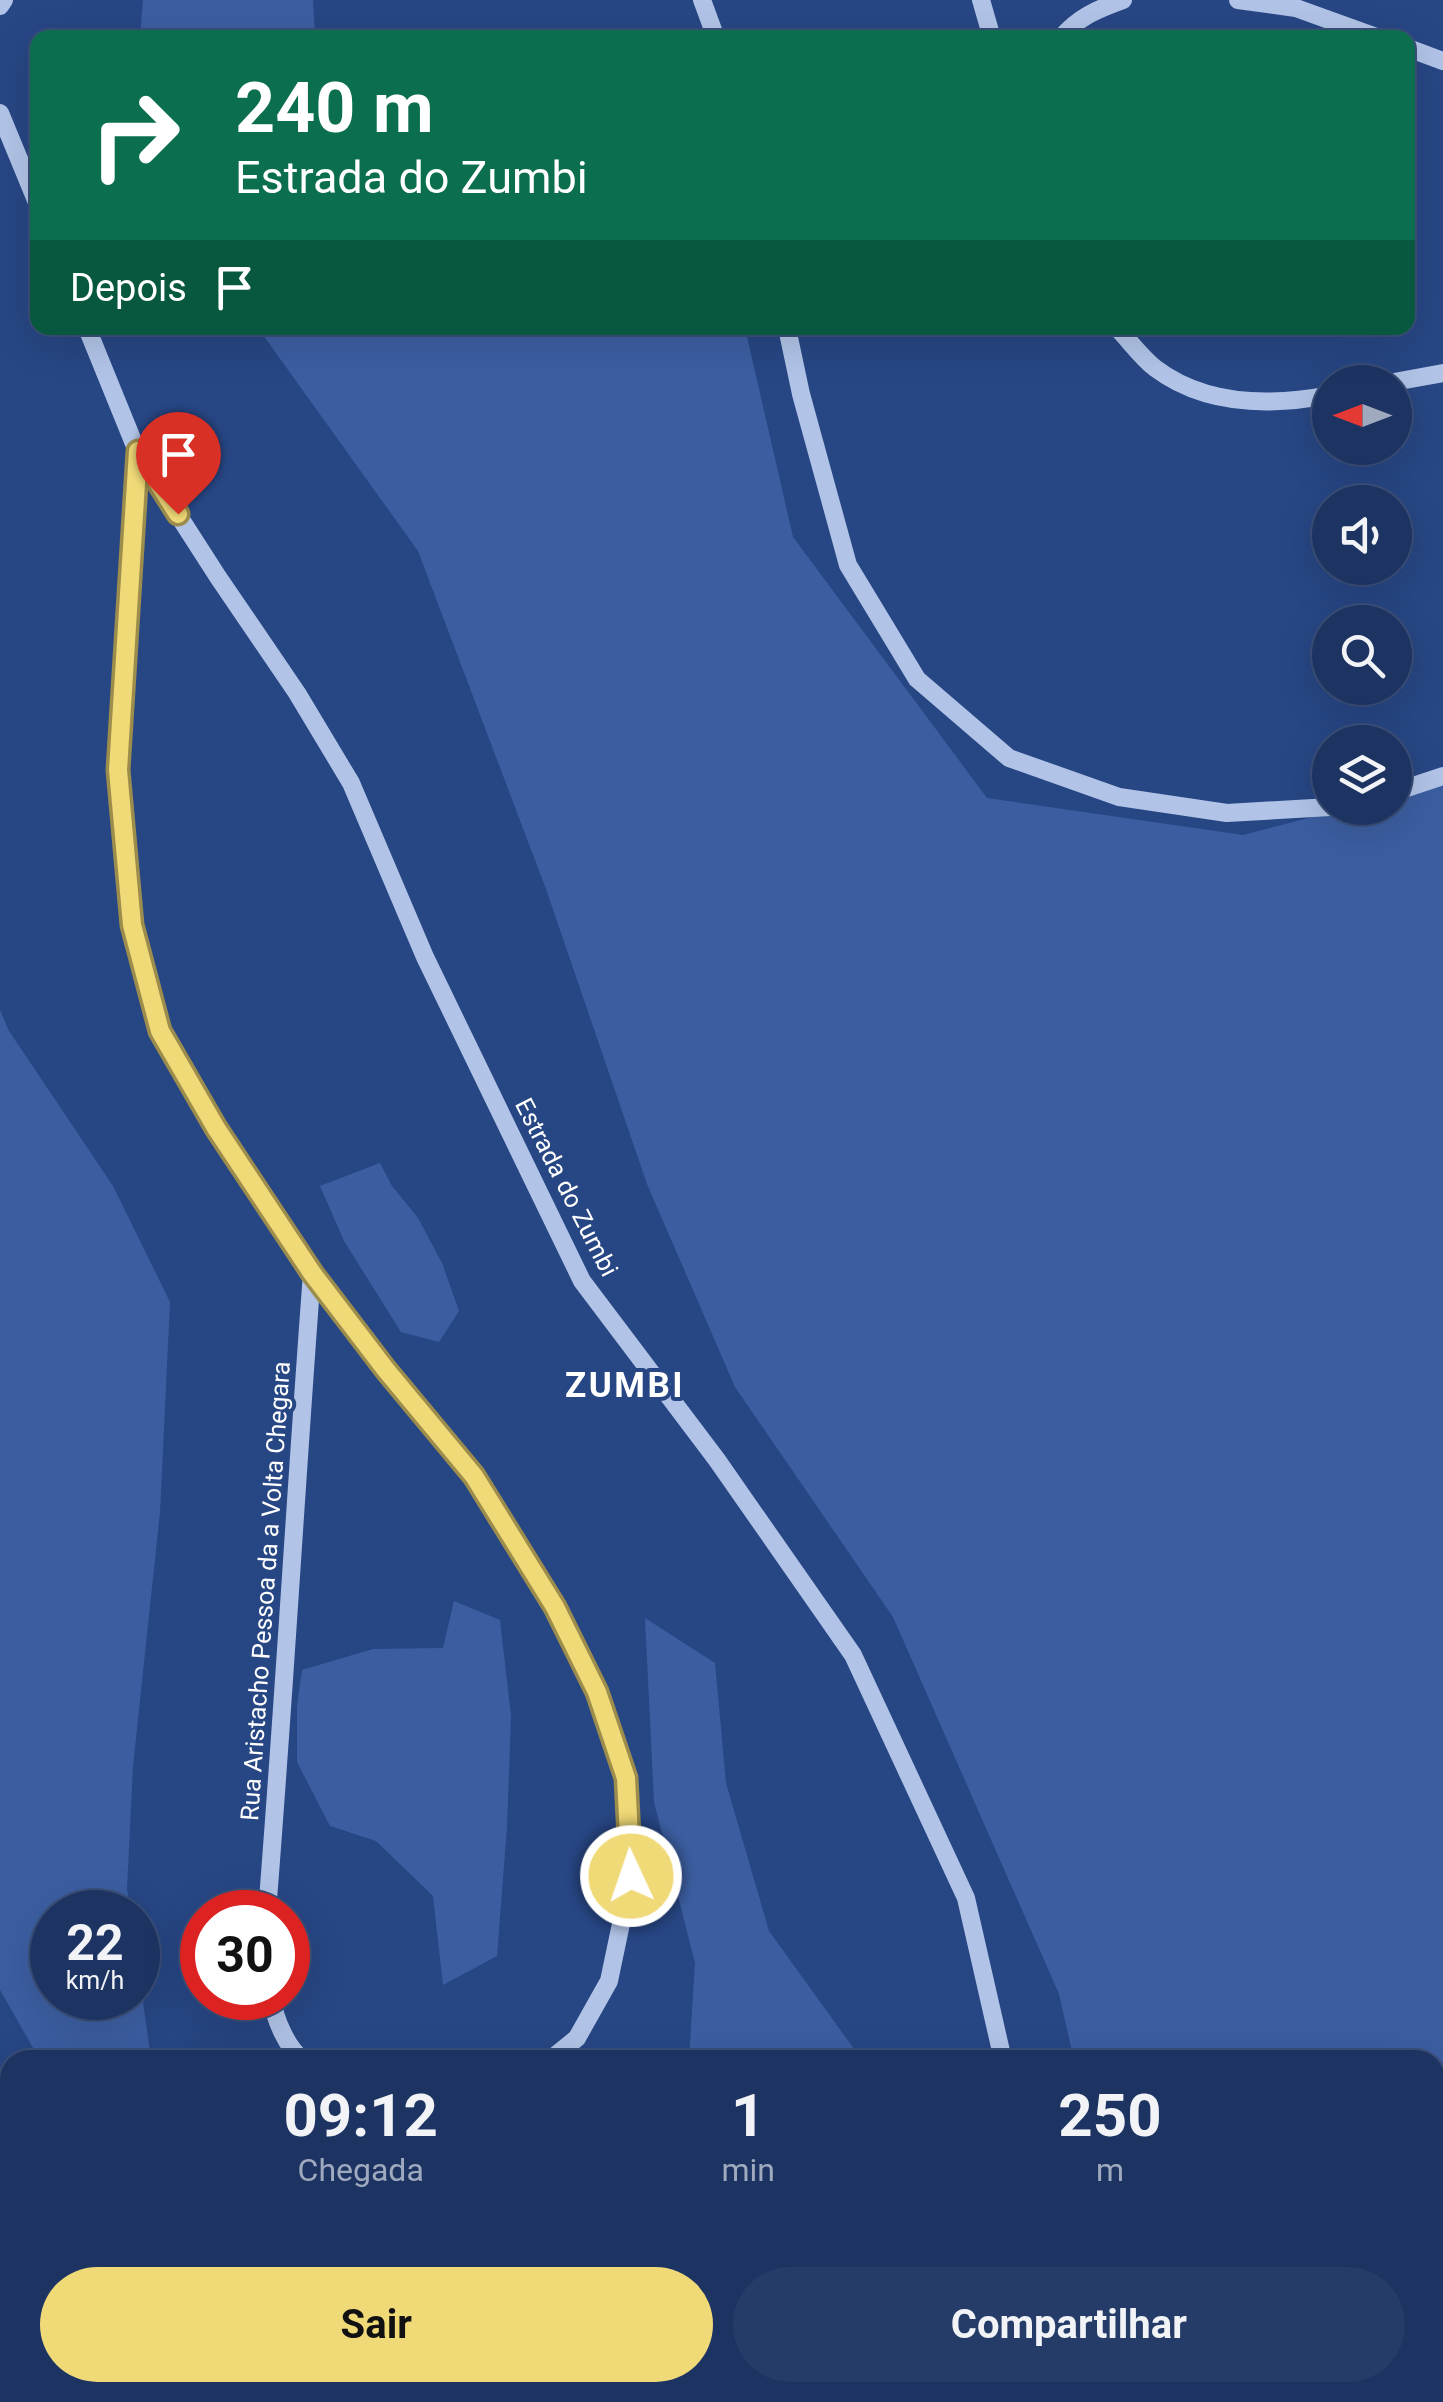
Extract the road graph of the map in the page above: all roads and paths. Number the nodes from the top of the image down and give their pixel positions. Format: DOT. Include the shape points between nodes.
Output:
graph roads {
  1 [pos="702,0"];
  2 [pos="981,0"];
  3 [pos="1123,0"];
  4 [pos="1238,0"];
  5 [pos="1296,4"];
  6 [pos="713,30"];
  7 [pos="990,30"];
  8 [pos="1068,30"];
  9 [pos="1359,30"];
  10 [pos="1415,50"];
  11 [pos="1443,60"];
  12 [pos="0,113"];
  13 [pos="30,186"];
  14 [pos="90,335"];
  15 [pos="788,335"];
  16 [pos="1124,335"];
  17 [pos="1443,373"];
  18 [pos="1412,379"];
  19 [pos="1312,398"];
  20 [pos="138,451"];
  21 [pos="1443,776"];
  22 [pos="1412,786"];
  23 [pos="1312,808"];
  24 [pos="312,1273"];
  25 [pos="268,1890"];
  26 [pos="278,2020"];
  27 [pos="292,2050"];
  28 [pos="562,2050"];
  29 [pos="1001,2050"];
  1 -- 6 [label="street"];
  2 -- 7 [label="street"];
  3 -- 8 [label="street" via="1092,11"];
  4 -- 5 [label="street"];
  5 -- 9 [label="street"];
  10 -- 11 [label="street"];
  12 -- 13 [label="street"];
  14 -- 20 [label="street, Estrada do Zumbi"];
  15 -- 23 [label="street" via="848,565 917,679 1008,758 1119,797 1228,813"];
  16 -- 19 [label="street" via="1155,368 1200,392 1255,402"];
  17 -- 18 [label="street"];
  20 -- 24 [label="street" via="118,770 132,925 160,1031"];
  20 -- 29 [label="street, Estrada do Zumbi" via="351,784 425,957 582,1280 853,1655 966,1898"];
  21 -- 22 [label="street"];
  24 -- 25 [label="street, Rua Aristacho Pessoa da a Volta Chegara"];
  24 -- 28 [label="street" via="474,1476 545,1590 597,1692 626,1778 631,1876 610,1980"];
  26 -- 27 [label="street"];
}
